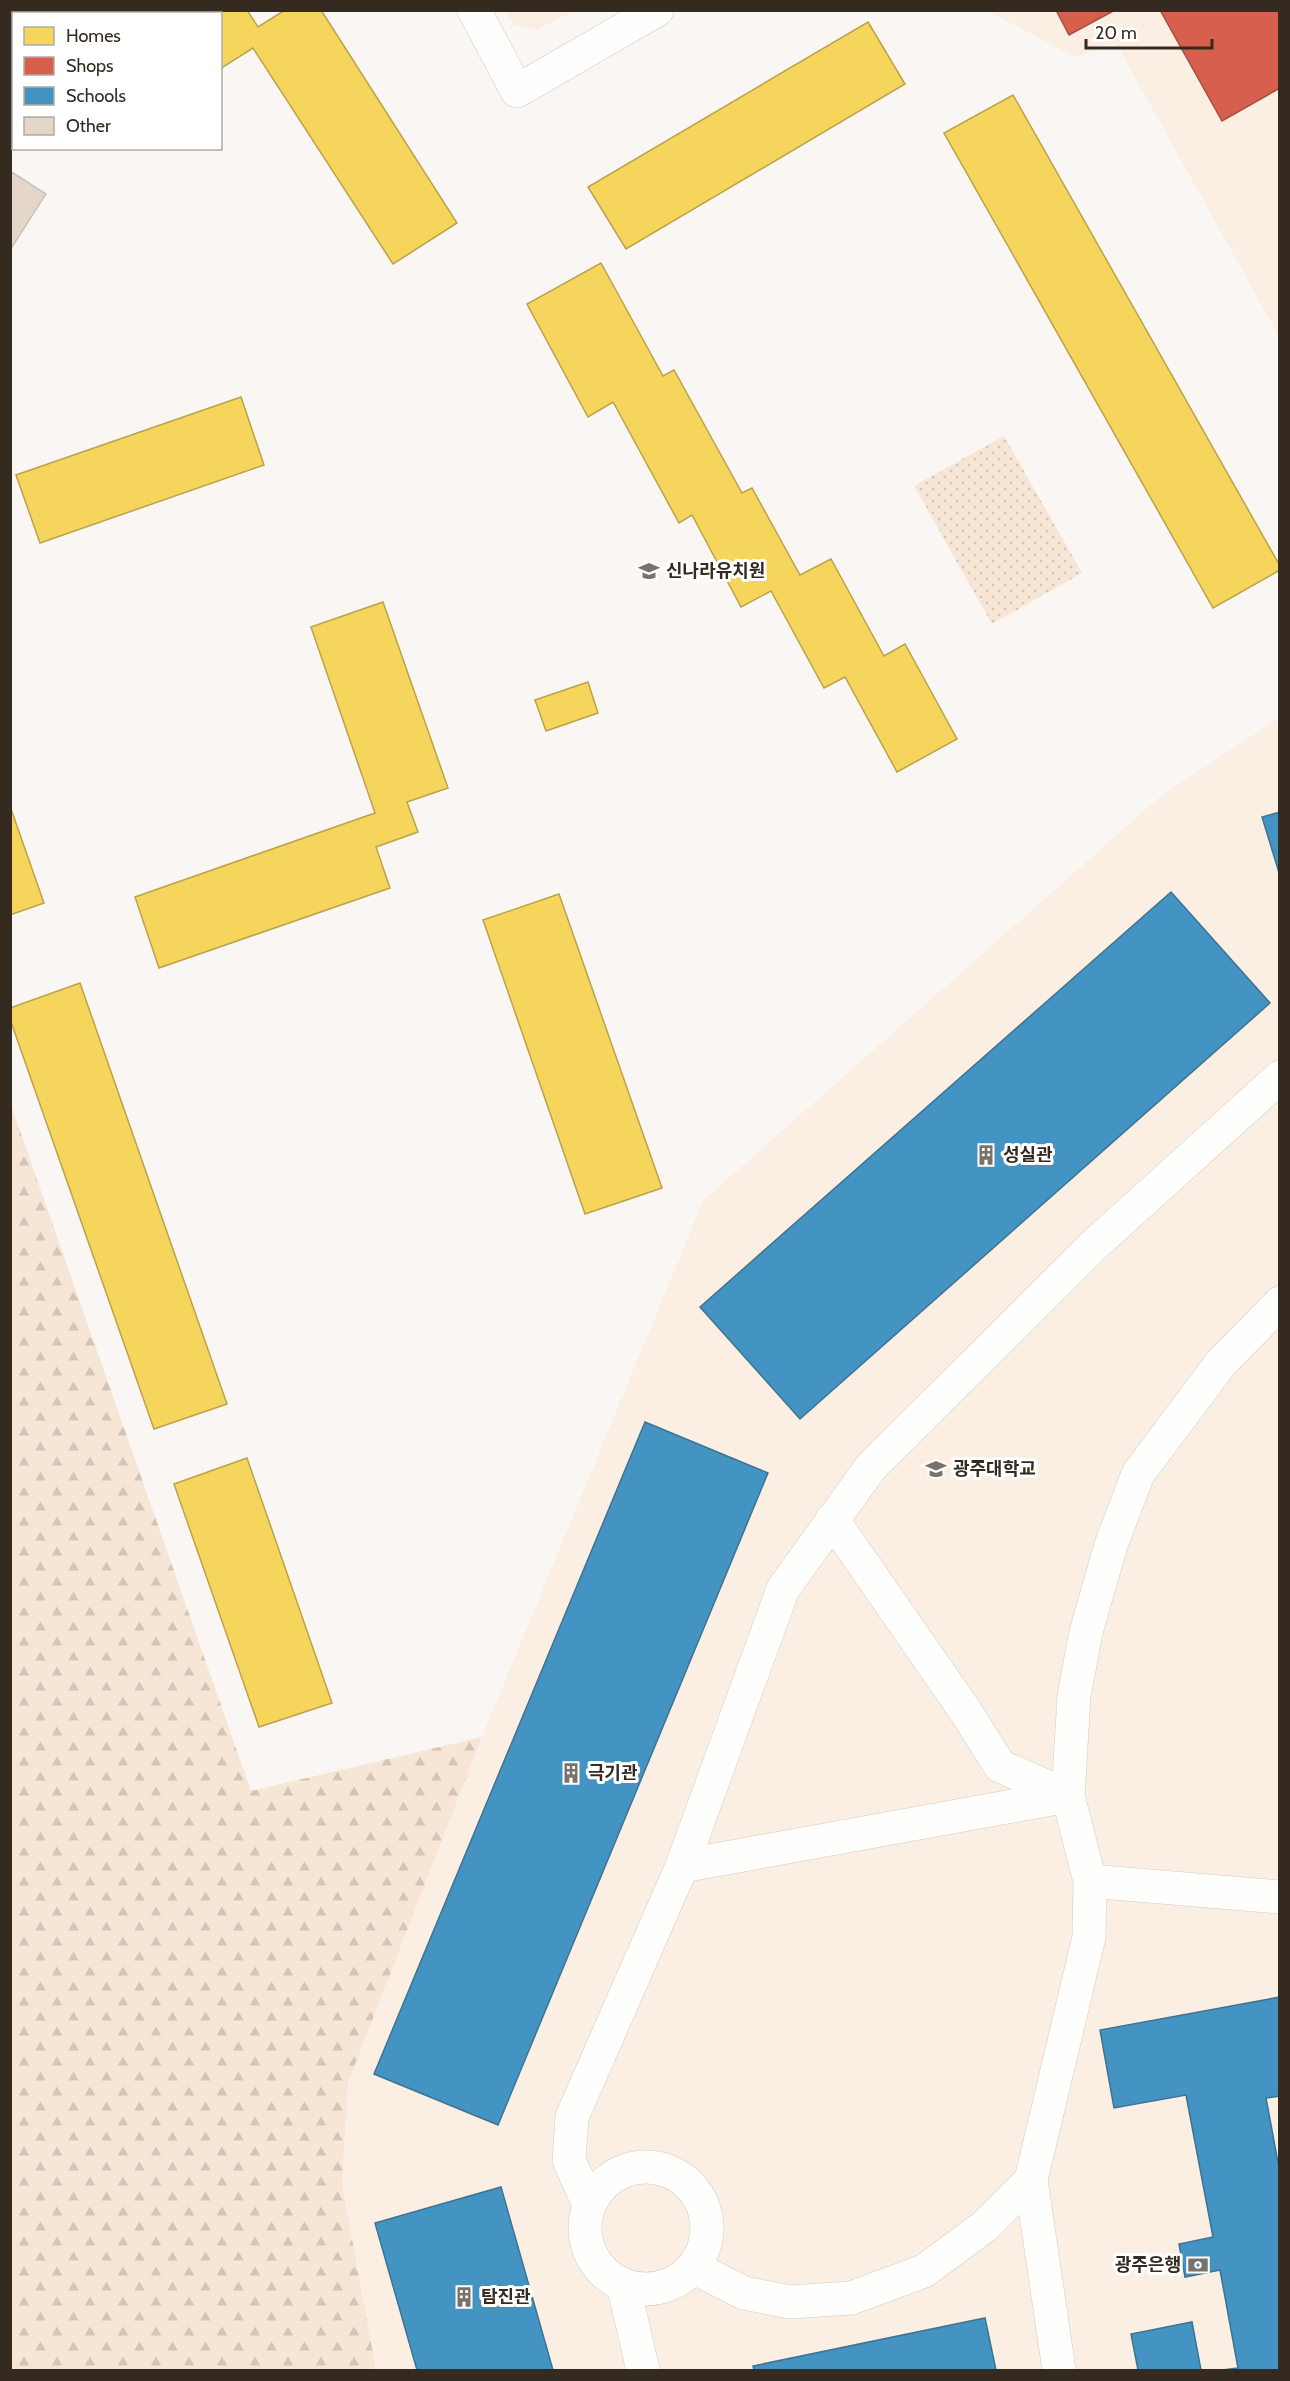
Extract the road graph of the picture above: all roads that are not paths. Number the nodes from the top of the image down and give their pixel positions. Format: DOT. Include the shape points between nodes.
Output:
graph roads {
  1 [pos="474,10"];
  2 [pos="657,10"];
  3 [pos="1280,1077"];
  4 [pos="1280,1303"];
  5 [pos="832,1519"];
  6 [pos="1068,1796"];
  7 [pos="682,1866"];
  8 [pos="1090,1881"];
  9 [pos="1280,1897"];
  10 [pos="1031,2180"];
  11 [pos="589,2205"];
  12 [pos="693,2266"];
  13 [pos="623,2284"];
  14 [pos="643,2370"];
  15 [pos="1059,2370"];
  1 -- 2 [label="street" via="518,91"];
  3 -- 5 [label="street" via="1094,1246 871,1467"];
  4 -- 6 [label="street" via="1221,1363 1138,1474 1111,1545 1086,1632 1074,1696"];
  5 -- 6 [label="street" via="1000,1766"];
  5 -- 7 [label="street" via="783,1589"];
  6 -- 7 [label="street"];
  6 -- 8 [label="street"];
  7 -- 11 [label="street" via="572,2117 569,2160"];
  8 -- 9 [label="street"];
  8 -- 10 [label="street" via="1089,1937"];
  10 -- 12 [label="street" via="985,2226 924,2271 851,2298 790,2302 744,2293"];
  10 -- 15 [label="street"];
  11 -- 12 [label="street" via="598,2189 613,2176 631,2169 650,2166 685,2180 698,2195 707,2231 703,2250"];
  11 -- 13 [label="street" via="586,2243 607,2275"];
  12 -- 13 [label="street" via="679,2279 661,2286 642,2289"];
  13 -- 14 [label="street"];
}
